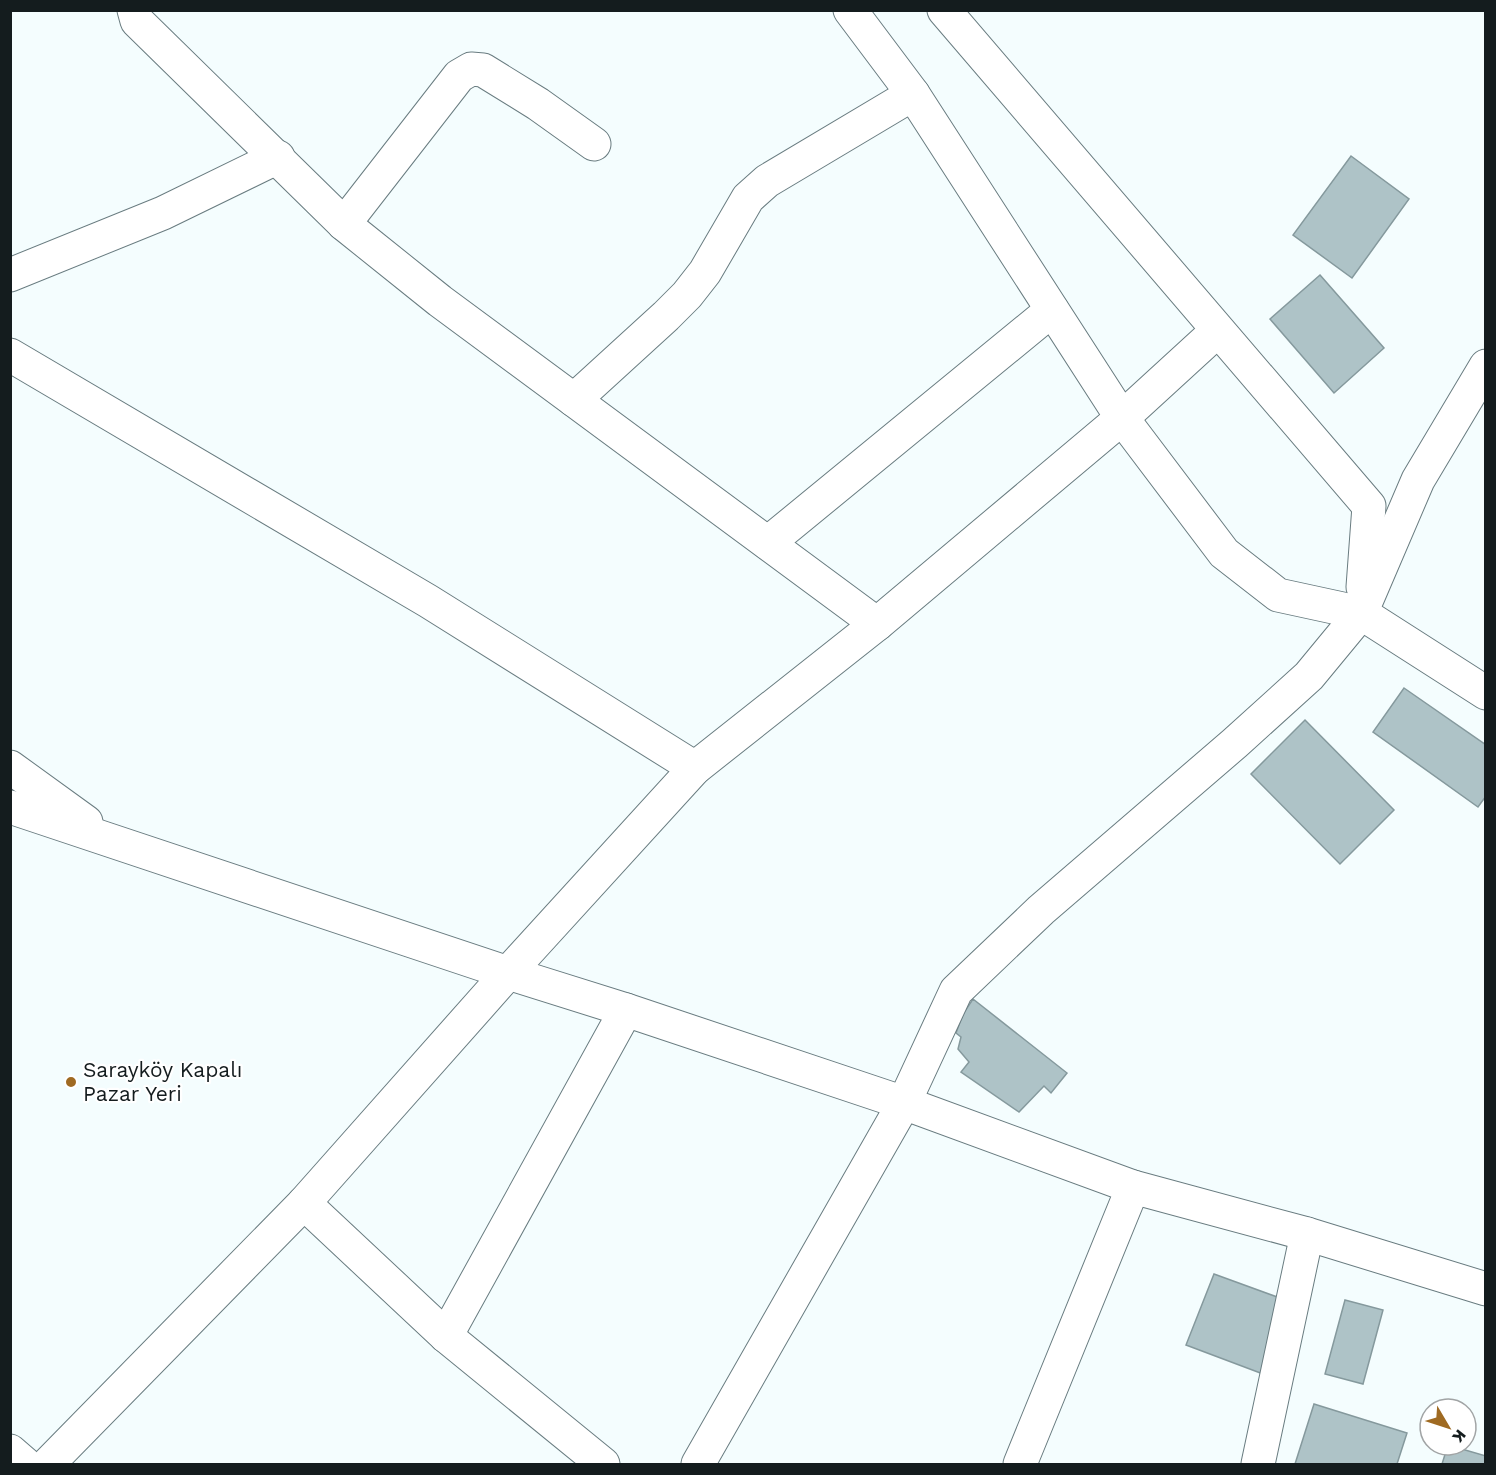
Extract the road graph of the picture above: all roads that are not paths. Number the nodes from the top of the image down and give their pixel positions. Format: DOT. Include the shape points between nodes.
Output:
graph roads {
  1 [pos="134,10"];
  2 [pos="850,10"];
  3 [pos="944,10"];
  4 [pos="913,94"];
  5 [pos="594,144"];
  6 [pos="278,157"];
  7 [pos="344,224"];
  8 [pos="10,275"];
  9 [pos="1052,310"];
  10 [pos="1217,331"];
  11 [pos="10,355"];
  12 [pos="1485,366"];
  13 [pos="574,400"];
  14 [pos="1122,418"];
  15 [pos="768,543"];
  16 [pos="1361,613"];
  17 [pos="877,624"];
  18 [pos="1485,693"];
  19 [pos="10,767"];
  20 [pos="695,768"];
  21 [pos="10,807"];
  22 [pos="112,840"];
  23 [pos="508,973"];
  24 [pos="626,1010"];
  25 [pos="904,1102"];
  26 [pos="1133,1187"];
  27 [pos="304,1203"];
  28 [pos="1307,1234"];
  29 [pos="1485,1289"];
  30 [pos="446,1336"];
  31 [pos="10,1451"];
  32 [pos="25,1464"];
  33 [pos="48,1464"];
  34 [pos="603,1464"];
  35 [pos="698,1464"];
  36 [pos="1020,1464"];
  37 [pos="1258,1464"];
  1 -- 6 [label="street" via="137,21"];
  2 -- 4 [label="street"];
  3 -- 10 [label="street"];
  4 -- 9 [label="street"];
  4 -- 13 [label="street" via="767,181 748,198 687,295"];
  5 -- 7 [label="street" via="483,70 471,69 459,76"];
  6 -- 7 [label="street"];
  6 -- 8 [label="street" via="163,213"];
  7 -- 13 [label="street"];
  9 -- 14 [label="street"];
  9 -- 15 [label="street"];
  10 -- 14 [label="street"];
  10 -- 16 [label="street" via="1369,506"];
  11 -- 20 [label="street" via="428,601"];
  12 -- 16 [label="street" via="1418,480"];
  13 -- 15 [label="street"];
  14 -- 16 [label="street" via="1224,553 1278,595"];
  14 -- 17 [label="street"];
  15 -- 17 [label="street"];
  16 -- 18 [label="street"];
  16 -- 25 [label="street" via="1309,676 1041,910 956,991"];
  17 -- 20 [label="street"];
  19 -- 22 [label="street"];
  20 -- 23 [label="street"];
  21 -- 22 [label="street"];
  22 -- 23 [label="street"];
  23 -- 24 [label="street"];
  23 -- 27 [label="street"];
  24 -- 25 [label="street"];
  24 -- 30 [label="street"];
  25 -- 26 [label="street"];
  25 -- 35 [label="street"];
  26 -- 28 [label="street"];
  26 -- 36 [label="street"];
  27 -- 30 [label="street"];
  27 -- 33 [label="street"];
  28 -- 29 [label="street"];
  28 -- 37 [label="street"];
  30 -- 34 [label="street"];
  31 -- 32 [label="street"];
}
